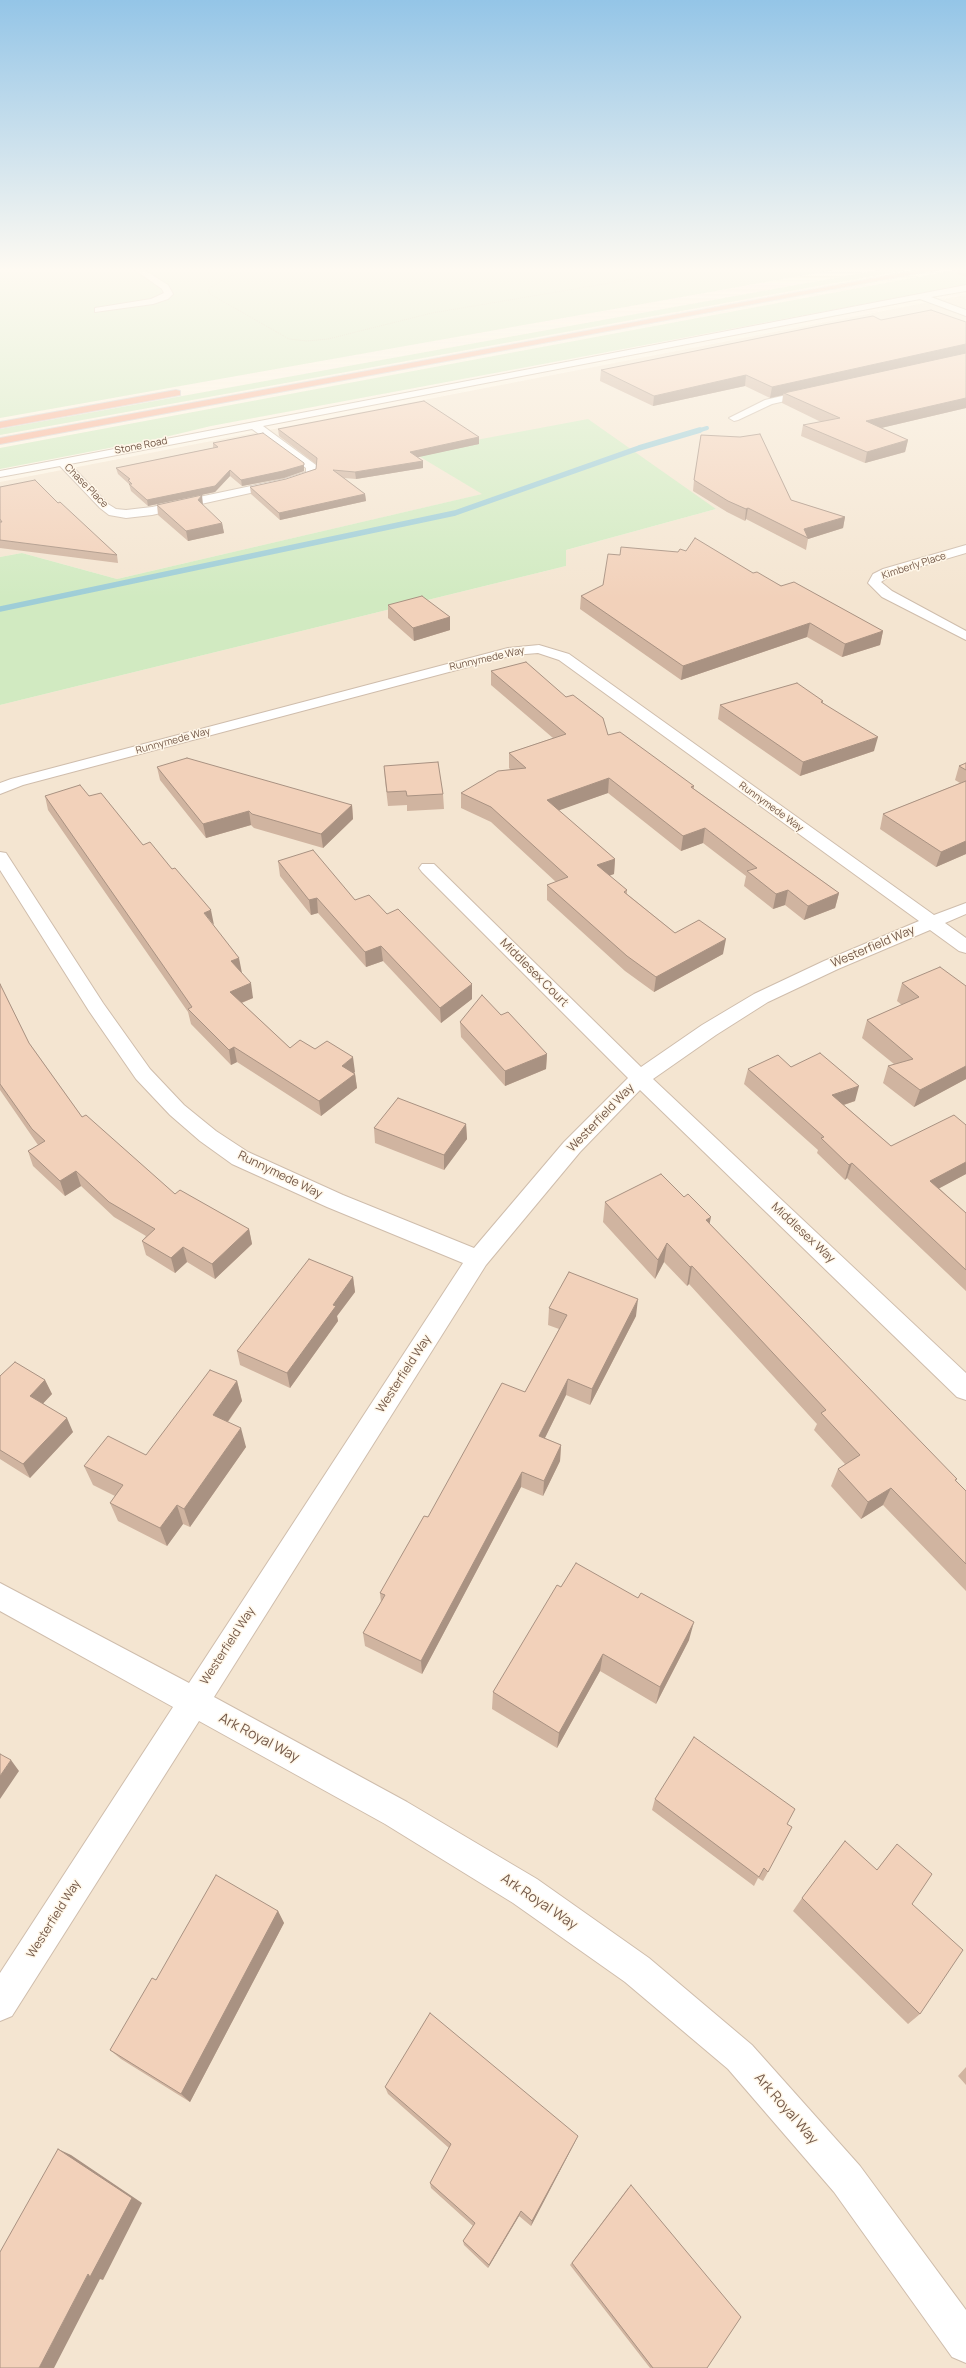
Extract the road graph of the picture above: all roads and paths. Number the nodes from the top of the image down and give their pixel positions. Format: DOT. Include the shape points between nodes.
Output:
graph roads {
  1 [pos="340,379"];
  2 [pos="492,379"];
  3 [pos="819,390"];
  4 [pos="186,392"];
  5 [pos="734,418"];
  6 [pos="253,424"];
  7 [pos="0,425"];
  8 [pos="0,441"];
  9 [pos="62,462"];
  10 [pos="0,474"];
  11 [pos="966,549"];
  12 [pos="966,636"];
  13 [pos="0,789"];
  14 [pos="0,857"];
  15 [pos="428,868"];
  16 [pos="966,908"];
  17 [pos="932,922"];
  18 [pos="966,947"];
  19 [pos="640,1078"];
  20 [pos="478,1259"];
  21 [pos="966,1389"];
  22 [pos="0,1596"];
  23 [pos="192,1702"];
  24 [pos="0,2004"];
  25 [pos="966,2343"];
  1 -- 8 [label="highway"];
  2 -- 6 [label="street, Stone Road"];
  3 -- 5 [label="street" via="769,402"];
  4 -- 7 [label="highway"];
  6 -- 9 [label="street, Stone Road"];
  6 -- 9 [label="street, Chase Place" via="312,467 312,473 286,482 152,511 126,514 113,512 104,506"];
  9 -- 10 [label="street, Stone Road"];
  11 -- 12 [label="street, Kimberly Place" via="887,572 874,583 887,594"];
  13 -- 17 [label="street, Runnymede Way" via="24,780 513,651 539,649 564,657"];
  14 -- 20 [label="street, Runnymede Way" via="96,1007 143,1074 177,1110 240,1158 335,1201"];
  15 -- 19 [label="street, Middlesex Court"];
  16 -- 17 [label="street, Westerfield Way"];
  17 -- 18 [label="street, Runnymede Way"];
  17 -- 19 [label="street, Westerfield Way" via="761,998 708,1030"];
  19 -- 20 [label="street, Westerfield Way" via="572,1147"];
  19 -- 21 [label="street, Middlesex Way"];
  20 -- 23 [label="street, Westerfield Way"];
  22 -- 23 [label="street, Ark Royal Way"];
  23 -- 24 [label="street, Westerfield Way"];
  23 -- 25 [label="street, Ark Royal Way" via="417,1825 525,1891 637,1970 750,2068 847,2179"];
}
